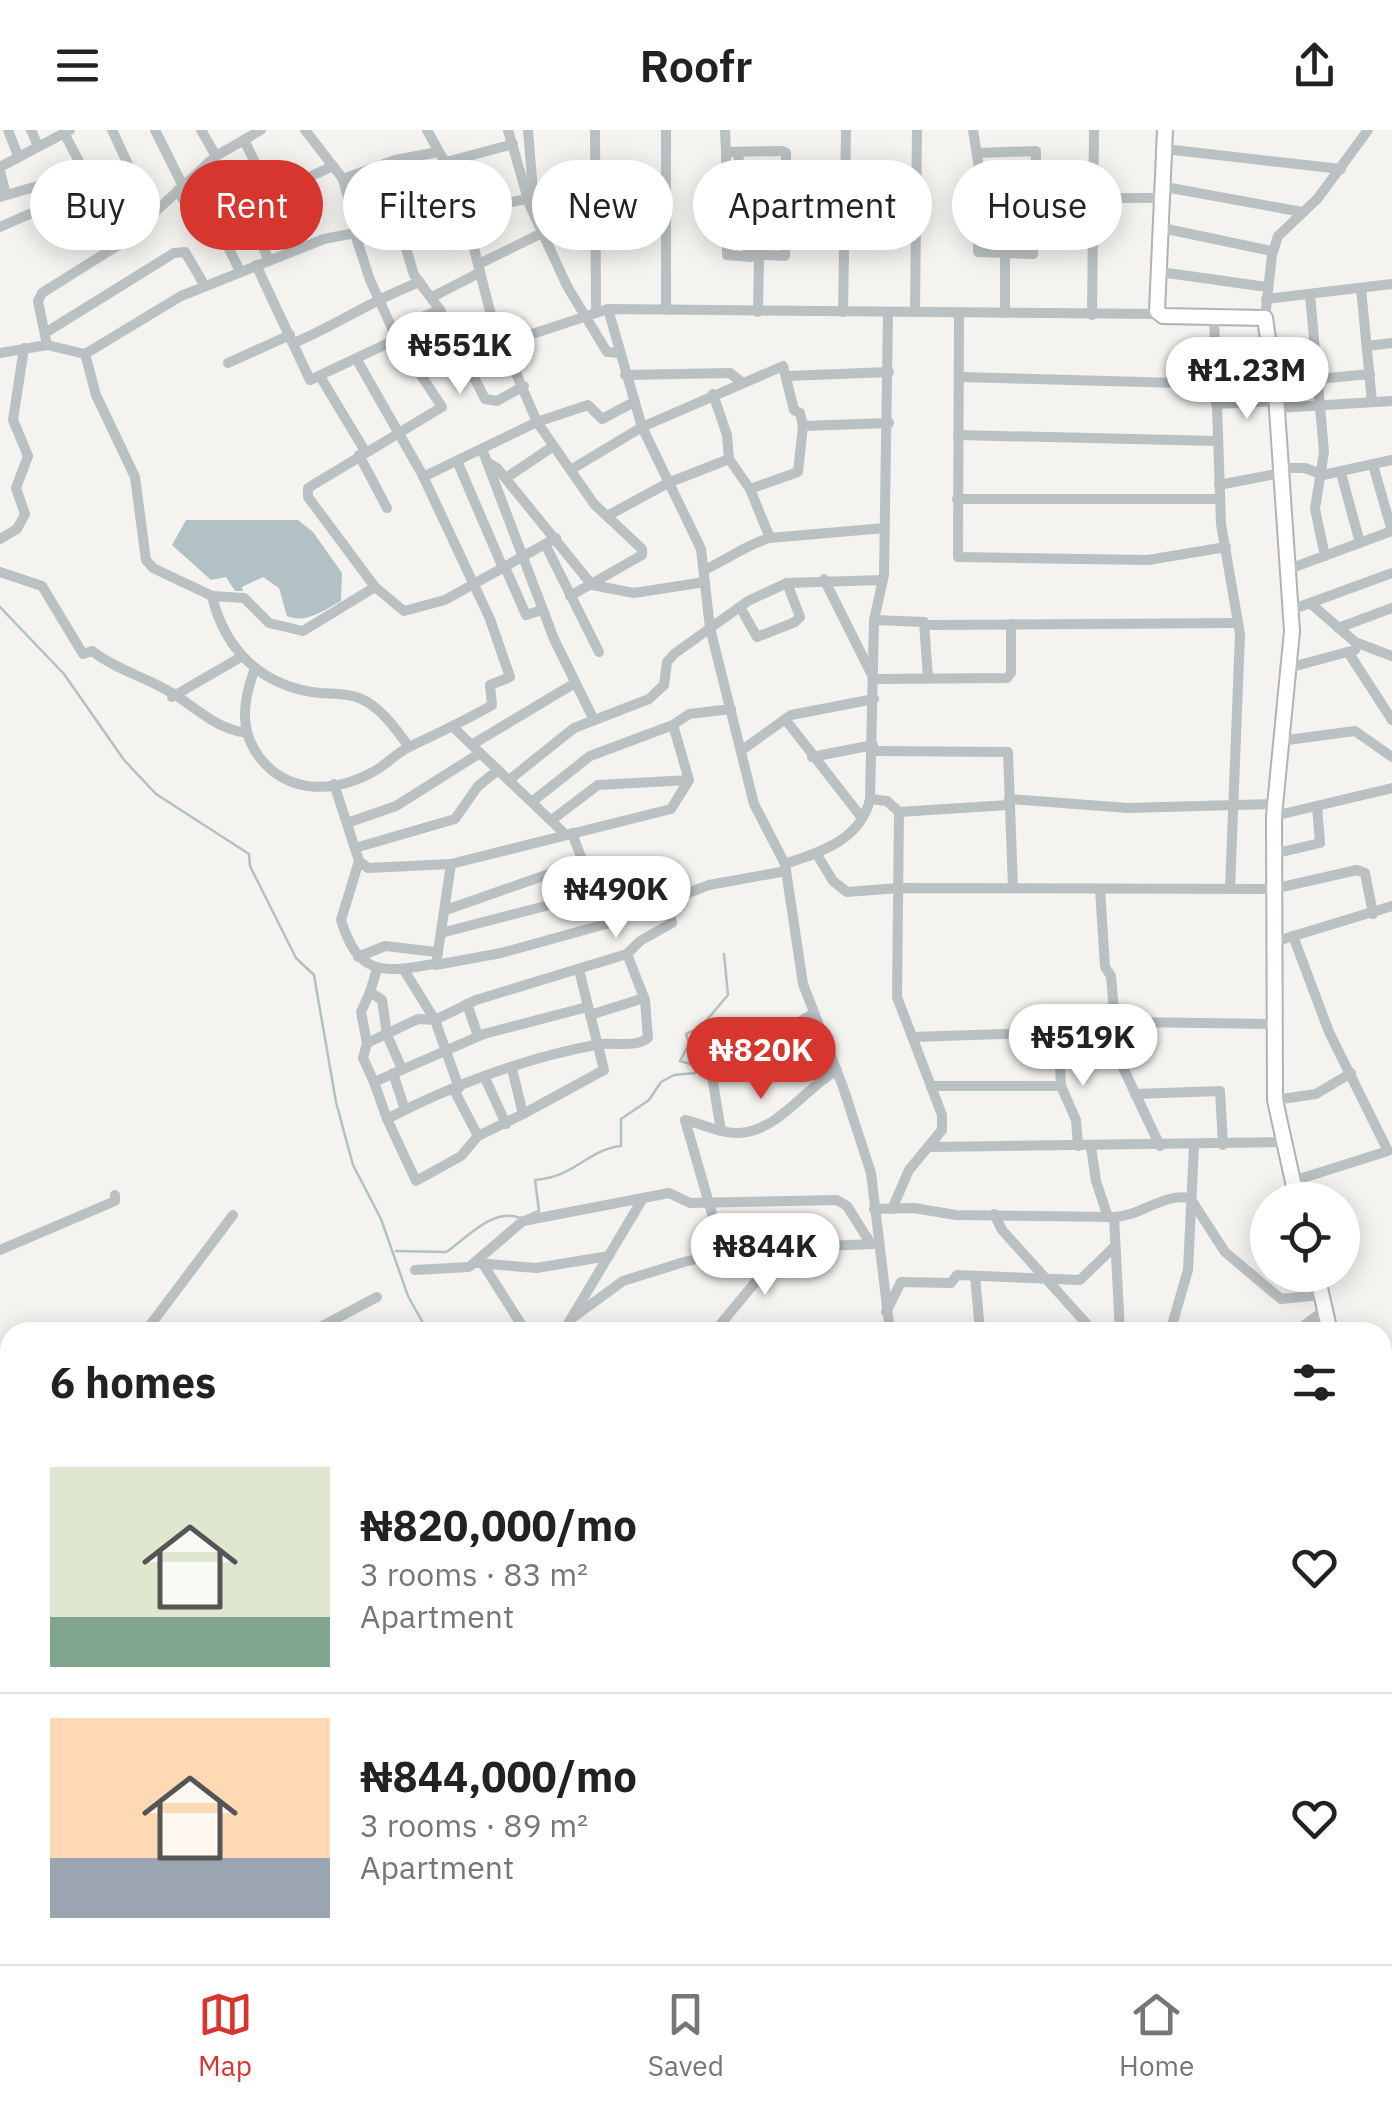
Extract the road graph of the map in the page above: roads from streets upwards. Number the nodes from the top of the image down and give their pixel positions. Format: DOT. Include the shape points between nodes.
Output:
graph roads {
  1 [pos="8,130"];
  2 [pos="30,130"];
  3 [pos="112,130"];
  4 [pos="155,130"];
  5 [pos="201,130"];
  6 [pos="261,130"];
  7 [pos="305,130"];
  8 [pos="427,130"];
  9 [pos="508,130"];
  10 [pos="528,130"];
  11 [pos="595,130"];
  12 [pos="666,130"];
  13 [pos="724,130"];
  14 [pos="846,130"];
  15 [pos="917,130"];
  16 [pos="973,130"];
  17 [pos="1094,130"];
  18 [pos="1165,130"];
  19 [pos="1368,130"];
  20 [pos="67,132"];
  21 [pos="244,140"];
  22 [pos="514,144"];
  23 [pos="38,146"];
  24 [pos="1165,150"];
  25 [pos="438,152"];
  26 [pos="732,152"];
  27 [pos="978,154"];
  28 [pos="18,156"];
  29 [pos="406,158"];
  30 [pos="213,159"];
  31 [pos="79,160"];
  32 [pos="126,160"];
  33 [pos="255,160"];
  34 [pos="400,160"];
  35 [pos="444,160"];
  36 [pos="454,160"];
  37 [pos="1094,160"];
  38 [pos="334,166"];
  39 [pos="0,169"];
  40 [pos="1341,169"];
  41 [pos="323,171"];
  42 [pos="343,179"];
  43 [pos="180,187"];
  44 [pos="30,188"];
  45 [pos="1164,193"];
  46 [pos="3,196"];
  47 [pos="1122,196"];
  48 [pos="528,199"];
  49 [pos="512,203"];
  50 [pos="160,204"];
  51 [pos="532,208"];
  52 [pos="1302,212"];
  53 [pos="30,213"];
  54 [pos="0,226"];
  55 [pos="1162,228"];
  56 [pos="532,238"];
  57 [pos="109,250"];
  58 [pos="230,250"];
  59 [pos="263,250"];
  60 [pos="293,250"];
  61 [pos="362,250"];
  62 [pos="406,250"];
  63 [pos="475,250"];
  64 [pos="555,250"];
  65 [pos="1093,250"];
  66 [pos="1272,252"];
  67 [pos="1005,254"];
  68 [pos="755,257"];
  69 [pos="269,260"];
  70 [pos="256,265"];
  71 [pos="480,268"];
  72 [pos="240,272"];
  73 [pos="1160,272"];
  74 [pos="420,282"];
  75 [pos="1392,284"];
  76 [pos="205,286"];
  77 [pos="1361,288"];
  78 [pos="1267,293"];
  79 [pos="1310,294"];
  80 [pos="432,297"];
  81 [pos="378,298"];
  82 [pos="440,310"];
  83 [pos="666,310"];
  84 [pos="597,311"];
  85 [pos="758,312"];
  86 [pos="842,312"];
  87 [pos="888,312"];
  88 [pos="914,312"];
  89 [pos="959,313"];
  90 [pos="1005,313"];
  91 [pos="1159,314"];
  92 [pos="1092,315"];
  93 [pos="1214,316"];
  94 [pos="1265,318"];
  95 [pos="395,334"];
  96 [pos="46,339"];
  97 [pos="292,339"];
  98 [pos="1392,343"];
  99 [pos="502,344"];
  100 [pos="1367,346"];
  101 [pos="24,348"];
  102 [pos="0,353"];
  103 [pos="619,353"];
  104 [pos="85,354"];
  105 [pos="357,360"];
  106 [pos="228,363"];
  107 [pos="889,372"];
  108 [pos="625,374"];
  109 [pos="1370,374"];
  110 [pos="788,376"];
  111 [pos="959,377"];
  112 [pos="321,378"];
  113 [pos="1317,379"];
  114 [pos="740,382"];
  115 [pos="1216,384"];
  116 [pos="524,386"];
  117 [pos="713,394"];
  118 [pos="634,402"];
  119 [pos="1382,402"];
  120 [pos="1216,404"];
  121 [pos="1277,404"];
  122 [pos="1319,404"];
  123 [pos="1392,412"];
  124 [pos="537,422"];
  125 [pos="889,423"];
  126 [pos="803,426"];
  127 [pos="642,427"];
  128 [pos="401,434"];
  129 [pos="958,435"];
  130 [pos="1217,441"];
  131 [pos="552,447"];
  132 [pos="482,449"];
  133 [pos="362,453"];
  134 [pos="729,458"];
  135 [pos="1392,460"];
  136 [pos="457,461"];
  137 [pos="486,462"];
  138 [pos="1374,465"];
  139 [pos="572,469"];
  140 [pos="1280,470"];
  141 [pos="1341,472"];
  142 [pos="1323,475"];
  143 [pos="423,477"];
  144 [pos="506,478"];
  145 [pos="668,483"];
  146 [pos="1219,485"];
  147 [pos="750,489"];
  148 [pos="957,499"];
  149 [pos="1220,499"];
  150 [pos="387,508"];
  151 [pos="607,516"];
  152 [pos="886,528"];
  153 [pos="770,538"];
  154 [pos="0,540"];
  155 [pos="550,541"];
  156 [pos="1360,543"];
  157 [pos="1226,547"];
  158 [pos="1325,556"];
  159 [pos="521,558"];
  160 [pos="504,568"];
  161 [pos="1289,569"];
  162 [pos="0,572"];
  163 [pos="1392,573"];
  164 [pos="705,576"];
  165 [pos="824,579"];
  166 [pos="882,580"];
  167 [pos="787,582"];
  168 [pos="472,585"];
  169 [pos="592,585"];
  170 [pos="375,587"];
  171 [pos="212,596"];
  172 [pos="570,596"];
  173 [pos="1310,603"];
  174 [pos="740,606"];
  175 [pos="1392,608"];
  176 [pos="542,610"];
  177 [pos="1291,610"];
  178 [pos="874,620"];
  179 [pos="1238,623"];
  180 [pos="1011,624"];
  181 [pos="926,625"];
  182 [pos="710,628"];
  183 [pos="1338,628"];
  184 [pos="1366,648"];
  185 [pos="599,652"];
  186 [pos="1348,652"];
  187 [pos="1392,656"];
  188 [pos="241,657"];
  189 [pos="1288,668"];
  190 [pos="254,671"];
  191 [pos="928,678"];
  192 [pos="874,679"];
  193 [pos="575,682"];
  194 [pos="172,697"];
  195 [pos="874,699"];
  196 [pos="731,710"];
  197 [pos="594,720"];
  198 [pos="784,720"];
  199 [pos="1392,720"];
  200 [pos="674,725"];
  201 [pos="454,728"];
  202 [pos="247,733"];
  203 [pos="1280,741"];
  204 [pos="409,747"];
  205 [pos="476,748"];
  206 [pos="872,748"];
  207 [pos="742,750"];
  208 [pos="812,757"];
  209 [pos="1392,757"];
  210 [pos="497,771"];
  211 [pos="508,780"];
  212 [pos="690,780"];
  213 [pos="334,784"];
  214 [pos="1392,788"];
  215 [pos="870,799"];
  216 [pos="533,801"];
  217 [pos="1008,802"];
  218 [pos="1232,803"];
  219 [pos="1317,806"];
  220 [pos="1274,810"];
  221 [pos="899,812"];
  222 [pos="862,818"];
  223 [pos="553,819"];
  224 [pos="347,823"];
  225 [pos="568,834"];
  226 [pos="355,848"];
  227 [pos="816,853"];
  228 [pos="1274,854"];
  229 [pos="359,861"];
  230 [pos="583,862"];
  231 [pos="451,864"];
  232 [pos="785,867"];
  233 [pos="592,886"];
  234 [pos="899,888"];
  235 [pos="1013,888"];
  236 [pos="1100,889"];
  237 [pos="1230,889"];
  238 [pos="1274,890"];
  239 [pos="666,902"];
  240 [pos="1392,906"];
  241 [pos="446,910"];
  242 [pos="1373,914"];
  243 [pos="606,924"];
  244 [pos="440,933"];
  245 [pos="1293,936"];
  246 [pos="1274,942"];
  247 [pos="436,952"];
  248 [pos="628,954"];
  249 [pos="358,958"];
  250 [pos="434,964"];
  251 [pos="377,969"];
  252 [pos="404,970"];
  253 [pos="580,970"];
  254 [pos="370,992"];
  255 [pos="644,998"];
  256 [pos="467,1004"];
  257 [pos="588,1011"];
  258 [pos="814,1013"];
  259 [pos="435,1020"];
  260 [pos="1115,1024"];
  261 [pos="1274,1024"];
  262 [pos="1091,1030"];
  263 [pos="1058,1031"];
  264 [pos="388,1035"];
  265 [pos="478,1036"];
  266 [pos="912,1037"];
  267 [pos="367,1043"];
  268 [pos="597,1044"];
  269 [pos="444,1050"];
  270 [pos="512,1069"];
  271 [pos="837,1070"];
  272 [pos="398,1071"];
  273 [pos="1351,1073"];
  274 [pos="484,1078"];
  275 [pos="374,1082"];
  276 [pos="931,1086"];
  277 [pos="1061,1086"];
  278 [pos="457,1089"];
  279 [pos="1136,1094"];
  280 [pos="1275,1100"];
  281 [pos="405,1110"];
  282 [pos="523,1114"];
  283 [pos="388,1119"];
  284 [pos="506,1124"];
  285 [pos="721,1131"];
  286 [pos="478,1136"];
  287 [pos="1283,1142"];
  288 [pos="1078,1146"];
  289 [pos="1160,1146"];
  290 [pos="1194,1146"];
  291 [pos="1224,1146"];
  292 [pos="932,1147"];
  293 [pos="1091,1147"];
  294 [pos="1292,1181"];
  295 [pos="115,1194"];
  296 [pos="1190,1198"];
  297 [pos="642,1200"];
  298 [pos="708,1203"];
  299 [pos="874,1209"];
  300 [pos="892,1209"];
  301 [pos="994,1214"];
  302 [pos="233,1215"];
  303 [pos="1111,1217"];
  304 [pos="874,1244"];
  305 [pos="1115,1246"];
  306 [pos="802,1247"];
  307 [pos="0,1250"];
  308 [pos="727,1251"];
  309 [pos="609,1256"];
  310 [pos="480,1263"];
  311 [pos="415,1270"];
  312 [pos="974,1276"];
  313 [pos="1046,1280"];
  314 [pos="1321,1292"];
  315 [pos="377,1297"];
  316 [pos="1323,1302"];
  317 [pos="886,1312"];
  318 [pos="572,1318"];
  319 [pos="153,1322"];
  320 [pos="331,1322"];
  321 [pos="519,1322"];
  322 [pos="569,1322"];
  323 [pos="722,1322"];
  324 [pos="888,1322"];
  325 [pos="979,1322"];
  326 [pos="1085,1322"];
  327 [pos="1119,1322"];
  328 [pos="1173,1322"];
  329 [pos="1304,1322"];
  330 [pos="1328,1322"];
  1 -- 28 [label="street"];
  2 -- 23 [label="street"];
  3 -- 32 [label="street"];
  4 -- 43 [label="street"];
  5 -- 30 [label="street"];
  6 -- 21 [label="street"];
  7 -- 38 [label="street"];
  8 -- 25 [label="street"];
  9 -- 22 [label="street"];
  10 -- 48 [label="street"];
  11 -- 84 [label="street"];
  12 -- 83 [label="street"];
  13 -- 26 [label="street"];
  14 -- 86 [label="street"];
  15 -- 88 [label="street"];
  16 -- 27 [label="street"];
  17 -- 37 [label="street"];
  18 -- 24 [label="street"];
  19 -- 40 [label="street"];
  20 -- 23 [label="street"];
  20 -- 31 [label="street"];
  21 -- 30 [label="street"];
  21 -- 33 [label="street"];
  22 -- 36 [label="street"];
  22 -- 48 [label="street"];
  23 -- 28 [label="street"];
  24 -- 40 [label="street"];
  24 -- 45 [label="street"];
  25 -- 29 [label="street"];
  25 -- 35 [label="street"];
  26 -- 68 [label="street"];
  26 -- 68 [label="street" via="727,255"];
  26 -- 68 [label="street" via="787,156 787,255"];
  27 -- 67 [label="street" via="978,252"];
  27 -- 67 [label="street" via="1036,151 1034,253"];
  28 -- 39 [label="street"];
  29 -- 34 [label="street"];
  38 -- 41 [label="street"];
  38 -- 42 [label="street"];
  39 -- 46 [label="street"];
  40 -- 52 [label="street"];
  43 -- 50 [label="street"];
  44 -- 46 [label="street"];
  45 -- 47 [label="street"];
  45 -- 52 [label="street"];
  45 -- 55 [label="street"];
  48 -- 49 [label="street"];
  48 -- 51 [label="street"];
  52 -- 66 [label="street" via="1286,224"];
  53 -- 54 [label="street"];
  55 -- 66 [label="street"];
  55 -- 73 [label="street"];
  56 -- 71 [label="street"];
  57 -- 96 [label="street" via="39,297"];
  58 -- 72 [label="street"];
  59 -- 69 [label="street"];
  60 -- 69 [label="street"];
  61 -- 81 [label="street"];
  62 -- 74 [label="street"];
  63 -- 71 [label="street"];
  64 -- 84 [label="street"];
  65 -- 92 [label="street"];
  66 -- 78 [label="street"];
  67 -- 90 [label="street"];
  68 -- 85 [label="street"];
  69 -- 70 [label="street"];
  70 -- 72 [label="street"];
  70 -- 97 [label="street"];
  71 -- 80 [label="street"];
  71 -- 99 [label="street"];
  72 -- 76 [label="street"];
  73 -- 78 [label="street"];
  73 -- 91 [label="street"];
  74 -- 80 [label="street"];
  74 -- 81 [label="street"];
  75 -- 77 [label="street"];
  76 -- 96 [label="street" via="192,259 174,253"];
  76 -- 104 [label="street"];
  77 -- 79 [label="street"];
  77 -- 100 [label="street"];
  78 -- 79 [label="street"];
  78 -- 94 [label="street"];
  79 -- 113 [label="street"];
  80 -- 82 [label="street"];
  81 -- 95 [label="street"];
  81 -- 97 [label="street" via="363,312"];
  82 -- 95 [label="street"];
  82 -- 116 [label="street" via="485,399 496,401"];
  83 -- 84 [label="street"];
  83 -- 85 [label="street"];
  84 -- 99 [label="street"];
  84 -- 103 [label="street"];
  84 -- 103 [label="street" via="608,352"];
  85 -- 86 [label="street"];
  86 -- 87 [label="street"];
  87 -- 88 [label="street"];
  87 -- 107 [label="street"];
  88 -- 89 [label="street"];
  89 -- 90 [label="street"];
  89 -- 111 [label="street"];
  90 -- 92 [label="street"];
  91 -- 92 [label="street"];
  91 -- 93 [label="street"];
  93 -- 94 [label="street"];
  93 -- 115 [label="street"];
  94 -- 121 [label="street"];
  95 -- 105 [label="street"];
  95 -- 128 [label="street" via="442,407"];
  96 -- 101 [label="street"];
  96 -- 104 [label="street"];
  97 -- 106 [label="street"];
  97 -- 112 [label="street" via="307,377"];
  98 -- 100 [label="street"];
  99 -- 116 [label="street"];
  100 -- 109 [label="street"];
  101 -- 102 [label="street"];
  101 -- 154 [label="street" via="14,420 28,456 16,488 24,514 17,530"];
  103 -- 108 [label="street"];
  104 -- 171 [label="street" via="135,476 146,560 165,577"];
  105 -- 112 [label="street"];
  105 -- 128 [label="street"];
  107 -- 110 [label="street"];
  107 -- 125 [label="street"];
  108 -- 114 [label="street" via="730,373"];
  108 -- 118 [label="street"];
  109 -- 113 [label="street"];
  109 -- 119 [label="street"];
  110 -- 114 [label="street" via="783,366"];
  110 -- 126 [label="street"];
  111 -- 115 [label="street"];
  111 -- 129 [label="street"];
  112 -- 133 [label="street"];
  113 -- 122 [label="street"];
  114 -- 117 [label="street"];
  115 -- 120 [label="street"];
  116 -- 124 [label="street"];
  117 -- 127 [label="street"];
  117 -- 134 [label="street"];
  118 -- 124 [label="street" via="602,419 588,405"];
  118 -- 127 [label="street"];
  119 -- 122 [label="street"];
  119 -- 123 [label="street"];
  120 -- 121 [label="street"];
  120 -- 130 [label="street"];
  121 -- 122 [label="street"];
  121 -- 140 [label="street"];
  122 -- 142 [label="street"];
  124 -- 131 [label="street"];
  124 -- 132 [label="street"];
  125 -- 126 [label="street"];
  125 -- 152 [label="street"];
  126 -- 147 [label="street" via="798,472"];
  127 -- 139 [label="street"];
  127 -- 145 [label="street"];
  128 -- 133 [label="street"];
  128 -- 143 [label="street"];
  129 -- 130 [label="street"];
  129 -- 148 [label="street"];
  130 -- 146 [label="street"];
  131 -- 139 [label="street"];
  131 -- 144 [label="street"];
  132 -- 136 [label="street"];
  132 -- 137 [label="street"];
  133 -- 150 [label="street"];
  133 -- 170 [label="street" via="306,492"];
  134 -- 145 [label="street"];
  134 -- 147 [label="street"];
  135 -- 138 [label="street"];
  136 -- 143 [label="street"];
  136 -- 160 [label="street"];
  137 -- 144 [label="street"];
  137 -- 159 [label="street"];
  138 -- 141 [label="street"];
  138 -- 156 [label="street" via="1392,531"];
  139 -- 151 [label="street"];
  140 -- 142 [label="street"];
  140 -- 146 [label="street"];
  140 -- 161 [label="street"];
  141 -- 142 [label="street"];
  141 -- 156 [label="street"];
  142 -- 158 [label="street" via="1315,509"];
  143 -- 168 [label="street"];
  144 -- 155 [label="street"];
  145 -- 151 [label="street"];
  145 -- 164 [label="street" via="701,549"];
  146 -- 149 [label="street"];
  147 -- 153 [label="street"];
  148 -- 149 [label="street"];
  148 -- 157 [label="street" via="956,554 962,558 1148,560"];
  149 -- 157 [label="street"];
  151 -- 169 [label="street" via="642,555"];
  152 -- 153 [label="street"];
  152 -- 166 [label="street"];
  153 -- 164 [label="street" via="752,542"];
  155 -- 159 [label="street"];
  155 -- 169 [label="street"];
  155 -- 172 [label="street"];
  156 -- 158 [label="street"];
  157 -- 179 [label="street"];
  158 -- 161 [label="street"];
  159 -- 160 [label="street"];
  159 -- 176 [label="street"];
  160 -- 168 [label="street"];
  160 -- 176 [label="street" via="526,615"];
  161 -- 177 [label="street"];
  162 -- 194 [label="street" via="42,586 83,654 92,651"];
  163 -- 173 [label="street"];
  164 -- 169 [label="street" via="634,593"];
  164 -- 182 [label="street"];
  165 -- 166 [label="street"];
  165 -- 167 [label="street"];
  165 -- 192 [label="street"];
  166 -- 178 [label="street"];
  167 -- 174 [label="street"];
  167 -- 174 [label="street" via="796,622 758,637"];
  168 -- 170 [label="street" via="404,611"];
  168 -- 201 [label="street" via="510,677 490,685 492,705"];
  169 -- 172 [label="street"];
  170 -- 171 [label="street" via="303,631 269,623 244,598"];
  171 -- 188 [label="street"];
  172 -- 185 [label="street"];
  173 -- 177 [label="street"];
  173 -- 183 [label="street"];
  174 -- 182 [label="street"];
  175 -- 183 [label="street"];
  176 -- 193 [label="street"];
  177 -- 189 [label="street"];
  178 -- 181 [label="street"];
  178 -- 192 [label="street"];
  179 -- 180 [label="street"];
  179 -- 218 [label="street"];
  180 -- 181 [label="street"];
  180 -- 191 [label="street" via="1007,678"];
  181 -- 191 [label="street"];
  182 -- 196 [label="street"];
  182 -- 197 [label="street" via="667,662 660,690"];
  183 -- 184 [label="street"];
  184 -- 186 [label="street"];
  184 -- 187 [label="street"];
  186 -- 189 [label="street"];
  186 -- 199 [label="street"];
  188 -- 190 [label="street"];
  188 -- 194 [label="street"];
  189 -- 203 [label="street"];
  190 -- 202 [label="street" via="243,709"];
  190 -- 204 [label="street" via="304,690 362,699"];
  191 -- 192 [label="street"];
  192 -- 195 [label="street"];
  193 -- 197 [label="street"];
  193 -- 205 [label="street"];
  194 -- 202 [label="street" via="216,725"];
  195 -- 198 [label="street"];
  195 -- 206 [label="street"];
  196 -- 200 [label="street" via="690,714"];
  196 -- 207 [label="street"];
  197 -- 211 [label="street"];
  198 -- 207 [label="street"];
  198 -- 208 [label="street"];
  200 -- 212 [label="street"];
  200 -- 216 [label="street" via="582,759"];
  201 -- 204 [label="street"];
  201 -- 205 [label="street"];
  202 -- 213 [label="street" via="282,781 304,788"];
  203 -- 209 [label="street" via="1354,732"];
  203 -- 220 [label="street"];
  204 -- 213 [label="street" via="360,778"];
  205 -- 210 [label="street"];
  205 -- 224 [label="street" via="396,806"];
  206 -- 208 [label="street"];
  206 -- 215 [label="street"];
  206 -- 217 [label="street" via="1003,749 1009,758"];
  207 -- 232 [label="street" via="754,804"];
  208 -- 222 [label="street"];
  210 -- 211 [label="street"];
  210 -- 226 [label="street" via="454,819"];
  211 -- 216 [label="street"];
  212 -- 223 [label="street" via="598,785"];
  212 -- 225 [label="street" via="671,810"];
  213 -- 224 [label="street"];
  214 -- 219 [label="street"];
  215 -- 221 [label="street" via="887,801"];
  215 -- 222 [label="street"];
  216 -- 223 [label="street"];
  217 -- 218 [label="street" via="1128,808"];
  217 -- 221 [label="street"];
  217 -- 235 [label="street"];
  218 -- 220 [label="street"];
  218 -- 237 [label="street"];
  219 -- 220 [label="street"];
  219 -- 228 [label="street" via="1320,844"];
  220 -- 228 [label="street"];
  221 -- 234 [label="street"];
  222 -- 227 [label="street" via="845,838"];
  223 -- 225 [label="street"];
  224 -- 226 [label="street"];
  225 -- 230 [label="street"];
  225 -- 231 [label="street"];
  226 -- 229 [label="street"];
  227 -- 232 [label="street"];
  227 -- 234 [label="street" via="840,890"];
  228 -- 238 [label="street"];
  229 -- 231 [label="street" via="380,870"];
  229 -- 249 [label="street" via="341,920"];
  230 -- 233 [label="street"];
  230 -- 241 [label="street"];
  231 -- 241 [label="street"];
  232 -- 239 [label="street"];
  232 -- 258 [label="street" via="801,975"];
  233 -- 243 [label="street"];
  233 -- 244 [label="street" via="561,902"];
  234 -- 235 [label="street"];
  234 -- 266 [label="street" via="896,997"];
  235 -- 236 [label="street"];
  236 -- 237 [label="street"];
  236 -- 260 [label="street"];
  237 -- 238 [label="street"];
  238 -- 242 [label="street" via="1361,871"];
  238 -- 246 [label="street"];
  239 -- 243 [label="street"];
  239 -- 248 [label="street" via="672,924"];
  240 -- 242 [label="street"];
  241 -- 244 [label="street"];
  242 -- 245 [label="street"];
  243 -- 250 [label="street"];
  244 -- 247 [label="street"];
  245 -- 246 [label="street"];
  245 -- 273 [label="street"];
  246 -- 261 [label="street"];
  247 -- 249 [label="street" via="385,946"];
  247 -- 250 [label="street"];
  248 -- 253 [label="street"];
  248 -- 255 [label="street"];
  249 -- 251 [label="street"];
  250 -- 252 [label="street"];
  251 -- 252 [label="street"];
  251 -- 254 [label="street"];
  252 -- 259 [label="street"];
  253 -- 256 [label="street"];
  253 -- 257 [label="street"];
  254 -- 264 [label="street" via="382,1000"];
  254 -- 267 [label="street" via="361,1012"];
  255 -- 257 [label="street"];
  255 -- 268 [label="street" via="648,1038"];
  256 -- 259 [label="street"];
  256 -- 265 [label="street"];
  257 -- 265 [label="street"];
  257 -- 268 [label="street"];
  258 -- 271 [label="street"];
  258 -- 285 [label="street" via="712,1076"];
  259 -- 264 [label="street" via="418,1019"];
  259 -- 269 [label="street"];
  260 -- 261 [label="street"];
  260 -- 262 [label="street"];
  261 -- 280 [label="street"];
  262 -- 263 [label="street"];
  262 -- 279 [label="street" via="1118,1057"];
  263 -- 266 [label="street"];
  263 -- 277 [label="street"];
  264 -- 267 [label="street"];
  264 -- 272 [label="street"];
  265 -- 269 [label="street"];
  266 -- 276 [label="street"];
  267 -- 275 [label="street" via="363,1058"];
  268 -- 270 [label="street"];
  268 -- 282 [label="street" via="604,1070"];
  269 -- 272 [label="street"];
  269 -- 278 [label="street"];
  270 -- 274 [label="street"];
  270 -- 282 [label="street"];
  271 -- 285 [label="street" via="752,1130"];
  271 -- 299 [label="street" via="870,1173"];
  272 -- 275 [label="street"];
  272 -- 281 [label="street"];
  273 -- 280 [label="street" via="1316,1094"];
  273 -- 294 [label="street" via="1387,1154"];
  274 -- 278 [label="street"];
  274 -- 284 [label="street"];
  275 -- 283 [label="street"];
  276 -- 277 [label="street"];
  276 -- 292 [label="street" via="942,1130"];
  277 -- 288 [label="street" via="1076,1120"];
  278 -- 281 [label="street"];
  278 -- 286 [label="street"];
  279 -- 289 [label="street"];
  279 -- 291 [label="street" via="1220,1091"];
  280 -- 287 [label="street"];
  281 -- 283 [label="street"];
  282 -- 284 [label="street"];
  283 -- 286 [label="street" via="416,1181 461,1156"];
  284 -- 286 [label="street"];
  285 -- 298 [label="street" via="684,1122"];
  287 -- 291 [label="street"];
  287 -- 294 [label="street"];
  288 -- 292 [label="street"];
  288 -- 293 [label="street"];
  289 -- 290 [label="street"];
  289 -- 293 [label="street"];
  290 -- 291 [label="street"];
  290 -- 296 [label="street"];
  292 -- 300 [label="street" via="903,1178"];
  293 -- 303 [label="street"];
  295 -- 307 [label="street" via="115,1201"];
  296 -- 303 [label="street" via="1169,1197 1136,1214"];
  296 -- 316 [label="street" via="1225,1252 1278,1297"];
  296 -- 328 [label="street" via="1188,1270"];
  297 -- 298 [label="street" via="675,1193 690,1203"];
  297 -- 309 [label="street"];
  297 -- 310 [label="street" via="523,1222"];
  298 -- 304 [label="street" via="837,1200"];
  298 -- 308 [label="street"];
  299 -- 300 [label="street"];
  299 -- 304 [label="street"];
  300 -- 301 [label="street"];
  301 -- 303 [label="street"];
  301 -- 313 [label="street"];
  302 -- 319 [label="street"];
  303 -- 305 [label="street"];
  304 -- 306 [label="street"];
  304 -- 317 [label="street"];
  305 -- 313 [label="street" via="1085,1278"];
  305 -- 327 [label="street"];
  306 -- 308 [label="street" via="763,1242"];
  306 -- 323 [label="street" via="772,1262"];
  308 -- 318 [label="street" via="623,1281"];
  309 -- 310 [label="street" via="536,1268"];
  309 -- 318 [label="street"];
  310 -- 311 [label="street"];
  310 -- 321 [label="street"];
  312 -- 313 [label="street"];
  312 -- 317 [label="street" via="900,1282"];
  312 -- 325 [label="street"];
  313 -- 326 [label="street"];
  314 -- 316 [label="street"];
  315 -- 320 [label="street"];
  316 -- 329 [label="street"];
  316 -- 330 [label="street"];
  317 -- 324 [label="street"];
  318 -- 322 [label="street"];
}
